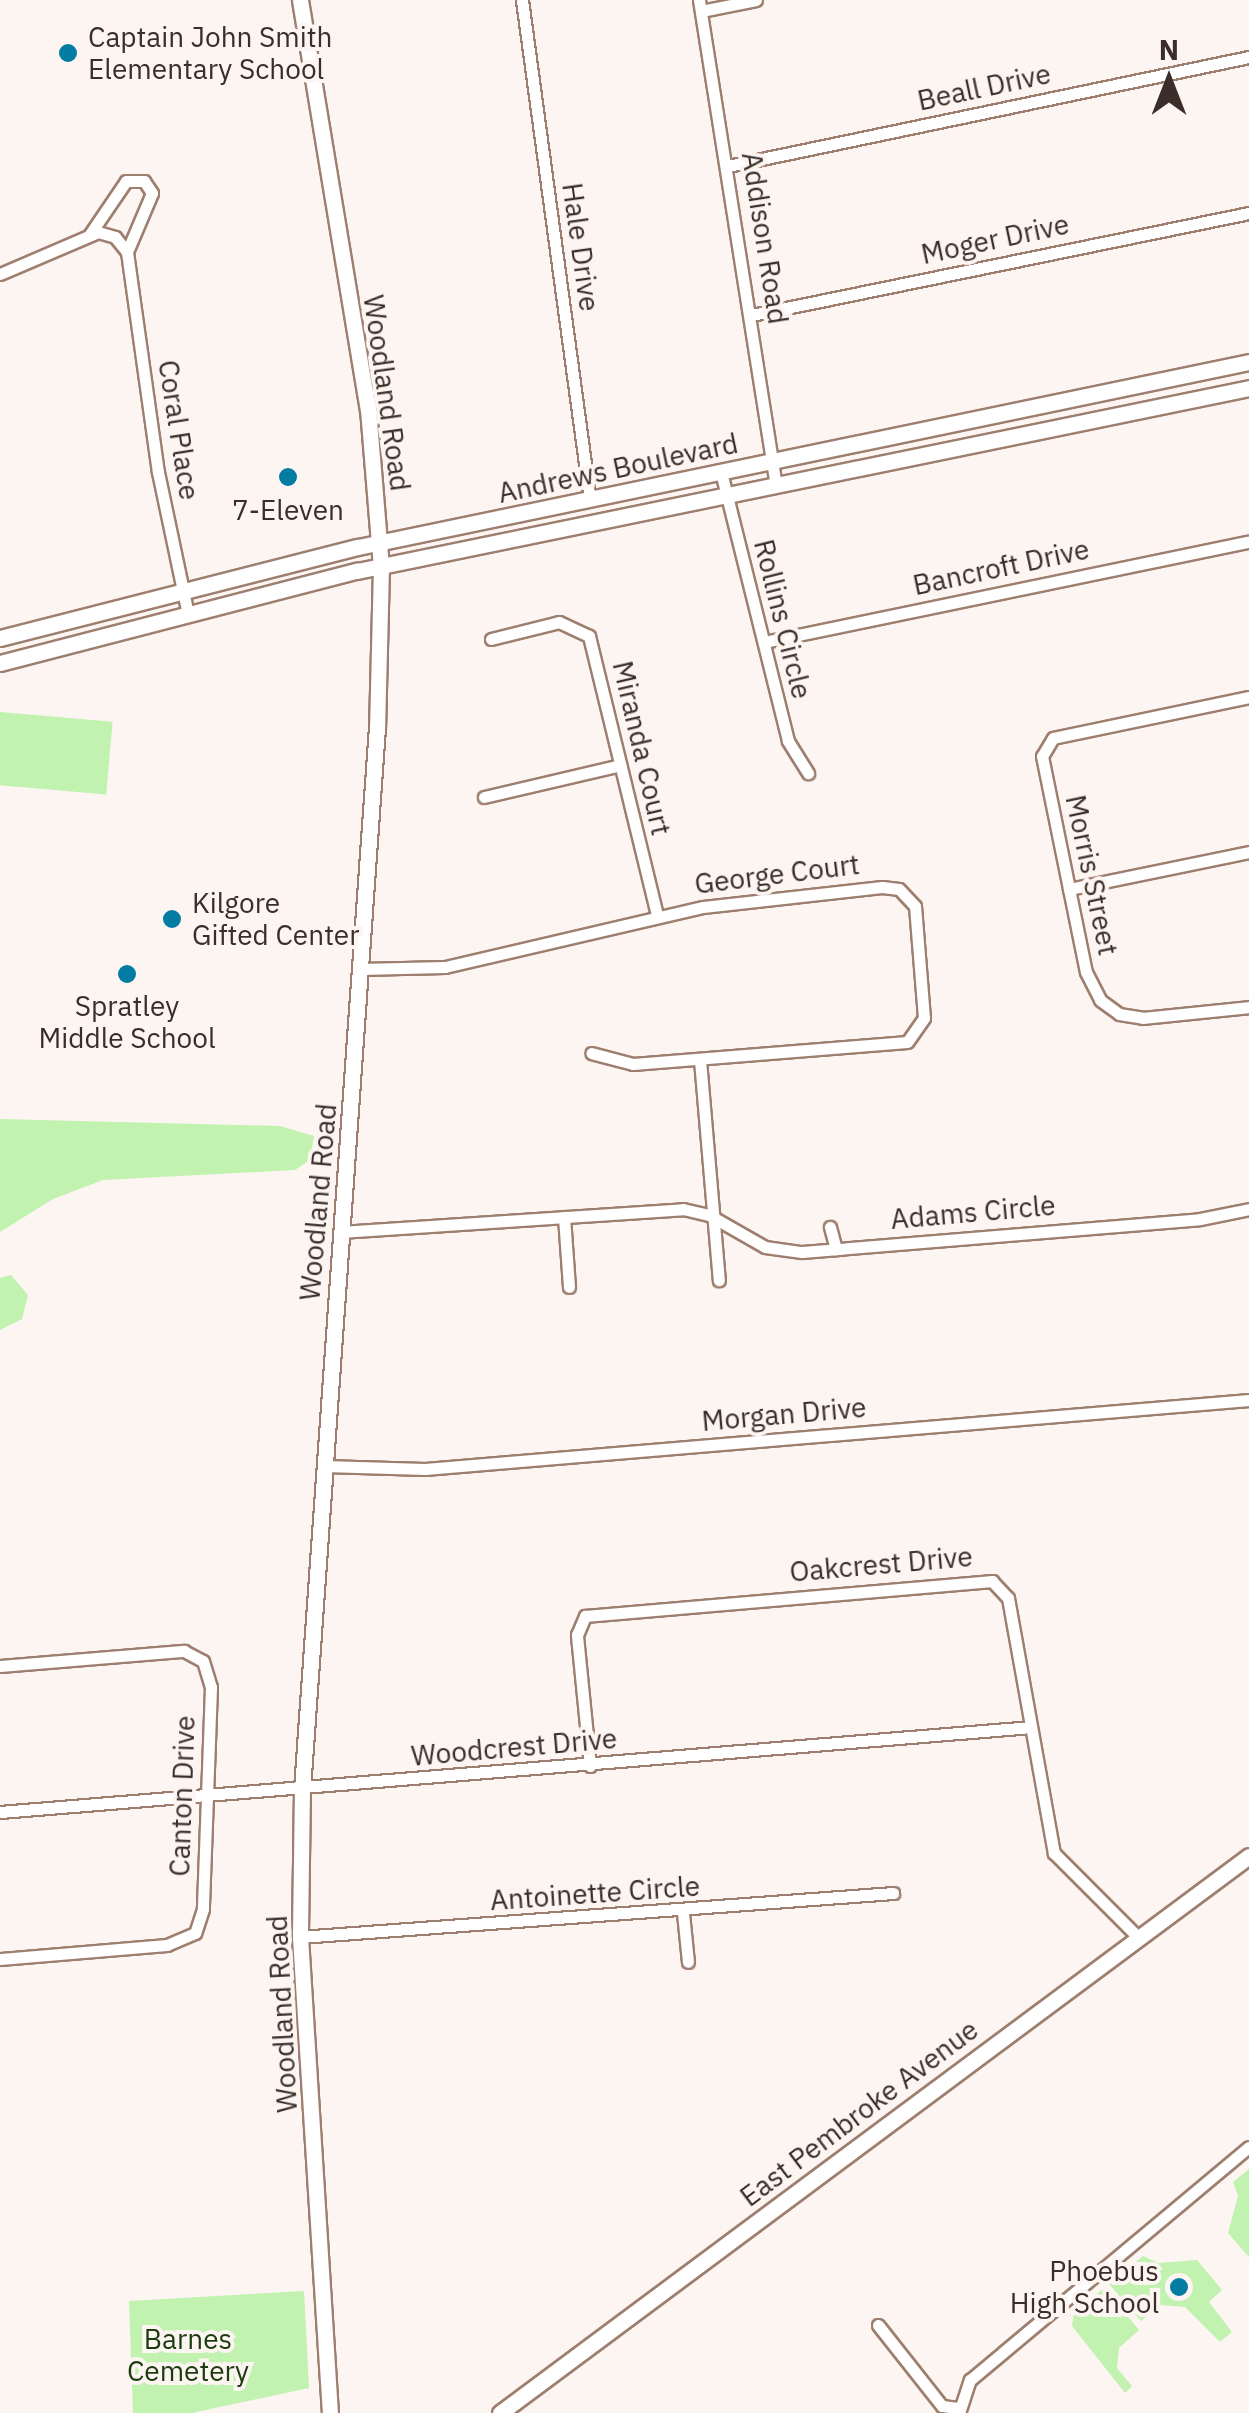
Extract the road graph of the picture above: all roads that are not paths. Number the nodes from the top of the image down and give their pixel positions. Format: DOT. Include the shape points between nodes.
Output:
graph roads {
  1 [pos="300,0"];
  2 [pos="522,0"];
  3 [pos="756,0"];
  4 [pos="700,6"];
  5 [pos="1249,57"];
  6 [pos="728,166"];
  7 [pos="1249,212"];
  8 [pos="90,234"];
  9 [pos="127,252"];
  10 [pos="0,274"];
  11 [pos="752,315"];
  12 [pos="1249,362"];
  13 [pos="1249,388"];
  14 [pos="773,461"];
  15 [pos="721,472"];
  16 [pos="776,485"];
  17 [pos="727,496"];
  18 [pos="590,500"];
  19 [pos="1249,542"];
  20 [pos="380,543"];
  21 [pos="380,566"];
  22 [pos="183,592"];
  23 [pos="188,614"];
  24 [pos="0,638"];
  25 [pos="492,639"];
  26 [pos="764,642"];
  27 [pos="0,664"];
  28 [pos="1249,697"];
  29 [pos="620,765"];
  30 [pos="808,773"];
  31 [pos="484,797"];
  32 [pos="1249,852"];
  33 [pos="1069,889"];
  34 [pos="657,915"];
  35 [pos="360,969"];
  36 [pos="1249,1007"];
  37 [pos="591,1053"];
  38 [pos="700,1060"];
  39 [pos="1249,1209"];
  40 [pos="709,1215"];
  41 [pos="564,1217"];
  42 [pos="830,1227"];
  43 [pos="340,1232"];
  44 [pos="836,1249"];
  45 [pos="719,1280"];
  46 [pos="569,1287"];
  47 [pos="1249,1400"];
  48 [pos="324,1466"];
  49 [pos="0,1666"];
  50 [pos="1031,1727"];
  51 [pos="590,1766"];
  52 [pos="302,1789"];
  53 [pos="206,1794"];
  54 [pos="0,1812"];
  55 [pos="1249,1856"];
  56 [pos="892,1893"];
  57 [pos="683,1913"];
  58 [pos="300,1937"];
  59 [pos="1138,1937"];
  60 [pos="0,1960"];
  61 [pos="688,1962"];
  62 [pos="1249,2148"];
  63 [pos="878,2325"];
  64 [pos="518,2398"];
  65 [pos="958,2410"];
  66 [pos="528,2412"];
  67 [pos="330,2413"];
  68 [pos="500,2413"];
  1 -- 20 [label="main road, Woodland Road" via="368,409"];
  2 -- 18 [label="street, Hale Drive"];
  3 -- 4 [label="street"];
  4 -- 6 [label="street, Addison Road"];
  5 -- 6 [label="street, Beall Drive"];
  6 -- 11 [label="street, Addison Road"];
  7 -- 11 [label="street, Moger Drive"];
  8 -- 9 [label="street" via="115,237"];
  8 -- 9 [label="street" via="126,181 144,181 152,194"];
  8 -- 10 [label="street"];
  9 -- 22 [label="street, Coral Place"];
  11 -- 14 [label="street, Addison Road"];
  12 -- 14 [label="main road, Andrews Boulevard"];
  13 -- 16 [label="main road, Andrews Boulevard"];
  14 -- 15 [label="main road, Andrews Boulevard"];
  14 -- 16 [label="street, Addison Road"];
  15 -- 17 [label="street, Rollins Circle"];
  15 -- 18 [label="main road, Andrews Boulevard"];
  16 -- 17 [label="main road, Andrews Boulevard"];
  17 -- 21 [label="main road, Andrews Boulevard"];
  17 -- 26 [label="street, Rollins Circle"];
  18 -- 20 [label="main road, Andrews Boulevard"];
  19 -- 26 [label="street, Bancroft Drive"];
  20 -- 21 [label="main road, Woodland Road"];
  20 -- 22 [label="main road, Andrews Boulevard"];
  21 -- 23 [label="main road, Andrews Boulevard"];
  21 -- 35 [label="main road, Woodland Road"];
  22 -- 23 [label="street, Coral Place"];
  22 -- 24 [label="main road, Andrews Boulevard"];
  23 -- 27 [label="main road, Andrews Boulevard"];
  25 -- 29 [label="street, Miranda Court" via="559,622 585,631"];
  26 -- 30 [label="street, Rollins Circle" via="788,741"];
  28 -- 33 [label="street, Morris Street" via="1045,745"];
  29 -- 31 [label="street"];
  29 -- 34 [label="street, Miranda Court"];
  32 -- 33 [label="street"];
  33 -- 36 [label="street, Morris Street" via="1086,972 1109,1008 1143,1018"];
  34 -- 35 [label="street, George Court" via="444,967"];
  34 -- 38 [label="street, George Court" via="882,887 906,894 915,906 925,1010 914,1039"];
  35 -- 43 [label="main road, Woodland Road"];
  37 -- 38 [label="street, George Court" via="633,1064"];
  38 -- 40 [label="street"];
  39 -- 44 [label="street, Adams Circle" via="1200,1219"];
  40 -- 41 [label="street, Adams Circle" via="674,1210"];
  40 -- 44 [label="street, Adams Circle" via="772,1249"];
  40 -- 45 [label="street"];
  41 -- 43 [label="street, Adams Circle"];
  41 -- 46 [label="street"];
  42 -- 44 [label="street"];
  43 -- 48 [label="main road, Woodland Road"];
  47 -- 48 [label="street, Morgan Drive" via="425,1470"];
  48 -- 52 [label="main road, Woodland Road"];
  49 -- 53 [label="street, Canton Drive" via="174,1650 203,1661 210,1688"];
  50 -- 51 [label="street, Woodcrest Drive"];
  50 -- 51 [label="street, Oakcrest Drive" via="1008,1598 992,1580 592,1613 580,1620 577,1635"];
  50 -- 59 [label="street, Oakcrest Drive" via="1054,1854"];
  51 -- 52 [label="street, Woodcrest Drive"];
  52 -- 53 [label="street, Woodcrest Drive"];
  52 -- 58 [label="main road, Woodland Road"];
  53 -- 54 [label="street, Woodcrest Drive"];
  53 -- 60 [label="street, Canton Drive" via="203,1909 195,1933 167,1944"];
  55 -- 59 [label="main road, East Pembroke Avenue"];
  56 -- 57 [label="street, Antoinette Circle"];
  57 -- 58 [label="street, Antoinette Circle"];
  57 -- 61 [label="street"];
  58 -- 67 [label="main road, Woodland Road"];
  59 -- 64 [label="main road, East Pembroke Avenue"];
  62 -- 65 [label="street" via="970,2380"];
  63 -- 65 [label="street" via="942,2406"];
  64 -- 66 [label="street"];
  64 -- 68 [label="main road, East Pembroke Avenue"];
}
